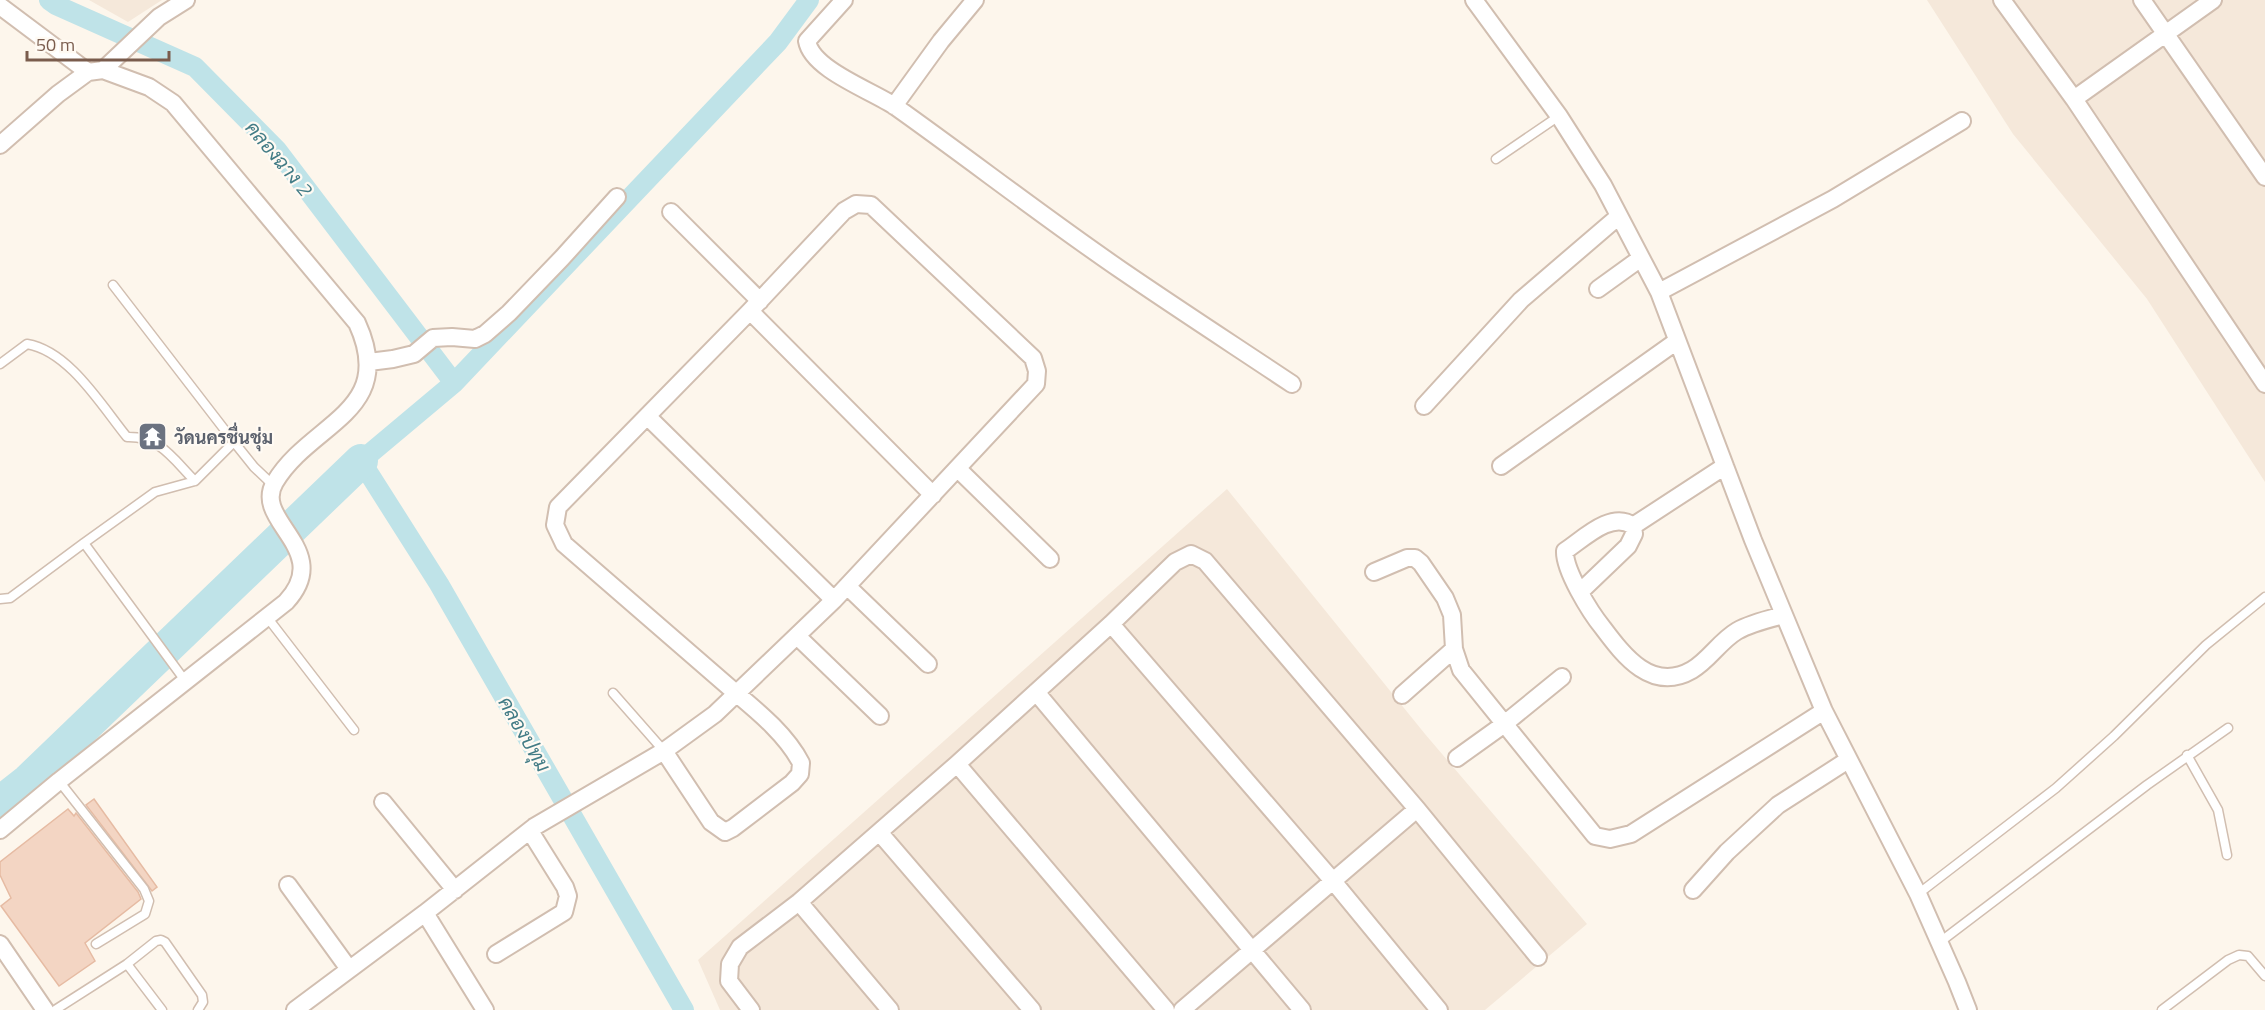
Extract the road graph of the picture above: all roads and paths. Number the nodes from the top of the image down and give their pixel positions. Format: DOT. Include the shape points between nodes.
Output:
graph roads {
  1 [pos="844,0"];
  2 [pos="975,0"];
  3 [pos="1474,0"];
  4 [pos="2002,0"];
  5 [pos="2142,0"];
  6 [pos="2213,0"];
  7 [pos="182,1"];
  8 [pos="0,6"];
  9 [pos="2167,35"];
  10 [pos="95,71"];
  11 [pos="2074,99"];
  12 [pos="894,106"];
  13 [pos="1559,116"];
  14 [pos="1962,121"];
  15 [pos="0,145"];
  16 [pos="1496,159"];
  17 [pos="2265,177"];
  18 [pos="617,197"];
  19 [pos="671,212"];
  20 [pos="1619,216"];
  21 [pos="1641,258"];
  22 [pos="113,285"];
  23 [pos="1598,290"];
  24 [pos="1659,292"];
  25 [pos="755,306"];
  26 [pos="1677,341"];
  27 [pos="369,362"];
  28 [pos="0,364"];
  29 [pos="1292,384"];
  30 [pos="2265,384"];
  31 [pos="1424,406"];
  32 [pos="647,416"];
  33 [pos="234,442"];
  34 [pos="1501,466"];
  35 [pos="1725,466"];
  36 [pos="957,469"];
  37 [pos="195,481"];
  38 [pos="273,485"];
  39 [pos="933,495"];
  40 [pos="1633,526"];
  41 [pos="84,543"];
  42 [pos="1050,559"];
  43 [pos="1374,572"];
  44 [pos="847,586"];
  45 [pos="1581,591"];
  46 [pos="2265,597"];
  47 [pos="0,599"];
  48 [pos="834,600"];
  49 [pos="1784,615"];
  50 [pos="267,617"];
  51 [pos="1111,624"];
  52 [pos="797,636"];
  53 [pos="1454,649"];
  54 [pos="928,664"];
  55 [pos="1562,677"];
  56 [pos="186,682"];
  57 [pos="1036,692"];
  58 [pos="613,693"];
  59 [pos="737,694"];
  60 [pos="1402,694"];
  61 [pos="1824,711"];
  62 [pos="880,716"];
  63 [pos="1503,725"];
  64 [pos="2228,728"];
  65 [pos="354,730"];
  66 [pos="663,751"];
  67 [pos="2187,755"];
  68 [pos="1457,758"];
  69 [pos="1848,760"];
  70 [pos="957,764"];
  71 [pos="59,781"];
  72 [pos="383,802"];
  73 [pos="1417,809"];
  74 [pos="532,829"];
  75 [pos="0,830"];
  76 [pos="879,832"];
  77 [pos="2227,855"];
  78 [pos="1333,882"];
  79 [pos="288,885"];
  80 [pos="455,890"];
  81 [pos="1693,890"];
  82 [pos="1918,894"];
  83 [pos="799,902"];
  84 [pos="425,914"];
  85 [pos="1940,942"];
  86 [pos="0,944"];
  87 [pos="96,944"];
  88 [pos="1252,950"];
  89 [pos="496,954"];
  90 [pos="1538,957"];
  91 [pos="127,963"];
  92 [pos="349,969"];
  93 [pos="2265,976"];
  94 [pos="315,1004"];
  95 [pos="45,1010"];
  96 [pos="55,1010"];
  97 [pos="162,1010"];
  98 [pos="198,1010"];
  99 [pos="295,1010"];
  100 [pos="485,1010"];
  101 [pos="751,1010"];
  102 [pos="890,1010"];
  103 [pos="1032,1010"];
  104 [pos="1166,1010"];
  105 [pos="1182,1010"];
  106 [pos="1302,1010"];
  107 [pos="1439,1010"];
  108 [pos="1968,1010"];
  109 [pos="2162,1010"];
  1 -- 12 [label="street" via="807,41 808,49 832,70"];
  2 -- 12 [label="street"];
  3 -- 13 [label="street"];
  4 -- 11 [label="street"];
  5 -- 9 [label="street"];
  6 -- 9 [label="street"];
  7 -- 10 [label="street"];
  8 -- 10 [label="street"];
  9 -- 11 [label="street"];
  9 -- 17 [label="street"];
  10 -- 15 [label="street" via="58,93"];
  10 -- 27 [label="street" via="149,87 173,103 357,323"];
  11 -- 30 [label="street"];
  12 -- 29 [label="street" via="1120,270"];
  13 -- 16 [label="lane"];
  13 -- 20 [label="street"];
  14 -- 24 [label="street" via="1833,199"];
  18 -- 27 [label="street" via="547,274 484,334 475,339 433,338 414,354"];
  19 -- 25 [label="street"];
  20 -- 21 [label="street"];
  20 -- 31 [label="street" via="1521,300"];
  21 -- 23 [label="street"];
  21 -- 24 [label="street"];
  22 -- 33 [label="lane"];
  24 -- 26 [label="street"];
  25 -- 32 [label="street"];
  25 -- 36 [label="street" via="843,211 856,204 871,205 1033,358 1036,384"];
  25 -- 39 [label="street"];
  26 -- 34 [label="street"];
  26 -- 35 [label="street"];
  27 -- 38 [label="street" via="365,385 354,404"];
  28 -- 37 [label="lane" via="27,344 38,346 66,363 127,436 157,442"];
  32 -- 48 [label="street"];
  32 -- 59 [label="street" via="558,507 555,525 564,544"];
  33 -- 37 [label="lane"];
  33 -- 38 [label="lane"];
  35 -- 40 [label="street"];
  35 -- 49 [label="street"];
  36 -- 39 [label="street"];
  36 -- 42 [label="street"];
  37 -- 41 [label="lane" via="155,492"];
  38 -- 50 [label="street" via="276,516 298,549 302,565 297,590"];
  39 -- 44 [label="street"];
  40 -- 45 [label="street" via="1628,546"];
  40 -- 45 [label="street" via="1618,519 1565,551"];
  41 -- 47 [label="lane" via="10,598"];
  41 -- 56 [label="lane"];
  43 -- 53 [label="street" via="1407,558 1421,563 1452,615"];
  44 -- 48 [label="street"];
  44 -- 54 [label="street"];
  45 -- 49 [label="street" via="1596,620 1630,662 1649,674 1672,677 1691,671 1739,630"];
  46 -- 82 [label="lane" via="2206,645 2056,788"];
  48 -- 52 [label="street"];
  49 -- 61 [label="street"];
  50 -- 56 [label="street"];
  50 -- 65 [label="lane"];
  51 -- 57 [label="street"];
  51 -- 73 [label="street" via="1175,562 1191,554 1205,561"];
  51 -- 78 [label="street"];
  52 -- 59 [label="street"];
  52 -- 62 [label="street"];
  53 -- 60 [label="street"];
  53 -- 63 [label="street" via="1461,670"];
  55 -- 63 [label="street"];
  56 -- 71 [label="street"];
  57 -- 70 [label="street"];
  57 -- 88 [label="street"];
  58 -- 66 [label="lane"];
  59 -- 66 [label="street"];
  59 -- 66 [label="street" via="787,741 801,763 800,774 792,783 724,832 711,822"];
  61 -- 63 [label="street" via="1631,834 1610,839 1595,836"];
  61 -- 69 [label="street"];
  63 -- 68 [label="street"];
  64 -- 67 [label="lane"];
  66 -- 74 [label="street"];
  67 -- 77 [label="lane" via="2218,810"];
  67 -- 85 [label="lane"];
  69 -- 81 [label="street" via="1778,805"];
  69 -- 82 [label="street"];
  70 -- 76 [label="street"];
  70 -- 104 [label="street"];
  71 -- 75 [label="street"];
  71 -- 87 [label="lane" via="144,889 149,902 145,914"];
  72 -- 80 [label="street"];
  73 -- 78 [label="street"];
  73 -- 90 [label="street"];
  74 -- 80 [label="street"];
  74 -- 89 [label="street" via="565,887 567,904 564,912"];
  76 -- 83 [label="street"];
  76 -- 103 [label="street"];
  78 -- 88 [label="street"];
  78 -- 107 [label="street"];
  79 -- 92 [label="street"];
  80 -- 84 [label="street"];
  82 -- 85 [label="street"];
  83 -- 101 [label="street" via="740,947 730,964 729,981"];
  83 -- 102 [label="street"];
  84 -- 92 [label="street"];
  84 -- 100 [label="street"];
  85 -- 108 [label="street"];
  86 -- 95 [label="street"];
  88 -- 105 [label="street"];
  88 -- 106 [label="street"];
  91 -- 96 [label="lane"];
  91 -- 97 [label="lane"];
  91 -- 98 [label="lane" via="156,941 165,942 202,995"];
  92 -- 94 [label="street"];
  93 -- 109 [label="lane" via="2248,957 2239,955"];
  94 -- 99 [label="street"];
}
